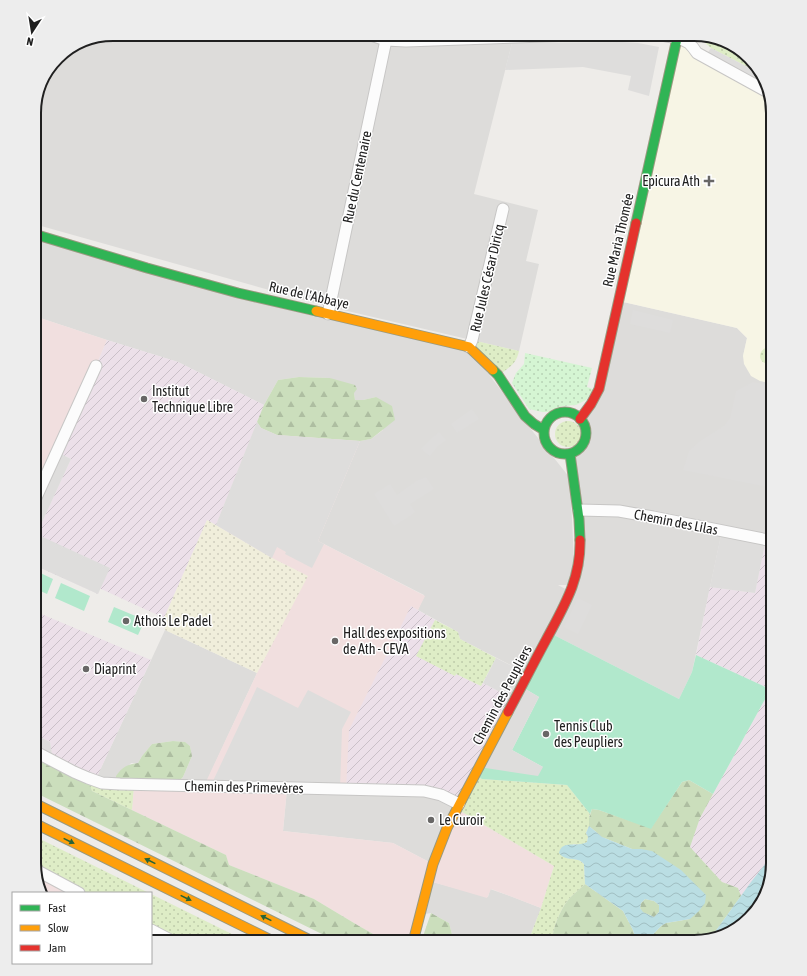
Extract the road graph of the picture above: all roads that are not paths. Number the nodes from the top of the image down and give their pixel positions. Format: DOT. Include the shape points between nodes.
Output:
graph roads {
  1 [pos="386,41"];
  2 [pos="677,41"];
  3 [pos="685,41"];
  4 [pos="762,89"];
  5 [pos="503,209"];
  6 [pos="41,236"];
  7 [pos="328,314"];
  8 [pos="469,347"];
  9 [pos="96,366"];
  10 [pos="580,419"];
  11 [pos="544,430"];
  12 [pos="570,454"];
  13 [pos="41,487"];
  14 [pos="579,510"];
  15 [pos="766,540"];
  16 [pos="41,756"];
  17 [pos="459,804"];
  18 [pos="41,806"];
  19 [pos="41,826"];
  20 [pos="42,873"];
  21 [pos="77,892"];
  22 [pos="261,935"];
  23 [pos="300,935"];
  24 [pos="415,935"];
  1 -- 7 [label="street, Rue du Centenaire"];
  2 -- 10 [label="main road, Rue Maria Thomée" via="599,389"];
  3 -- 4 [label="street" via="704,58"];
  5 -- 8 [label="street, Rue Jules César Diricq"];
  6 -- 7 [label="main road, Rue de l'Abbaye" via="215,287"];
  7 -- 8 [label="main road, Rue de l'Abbaye"];
  8 -- 11 [label="main road" via="498,376 525,416"];
  9 -- 13 [label="street"];
  10 -- 11 [label="main road" via="575,415 562,413 550,418"];
  10 -- 12 [label="main road" via="586,431 586,438 578,450"];
  11 -- 12 [label="main road" via="544,437 552,449 564,455"];
  12 -- 14 [label="main road, Chemin des Peupliers"];
  14 -- 15 [label="street, Chemin des Lilas" via="619,511 653,516"];
  14 -- 17 [label="main road, Chemin des Peupliers" via="580,559 570,596"];
  16 -- 17 [label="street, Chemin des Primevères" via="102,783 424,791 441,795"];
  17 -- 24 [label="main road, Chemin des Peupliers" via="440,846"];
  23 -- 18 [label="main road, one-way"];
  19 -- 22 [label="main road, one-way"];
  20 -- 21 [label="street"];
}
